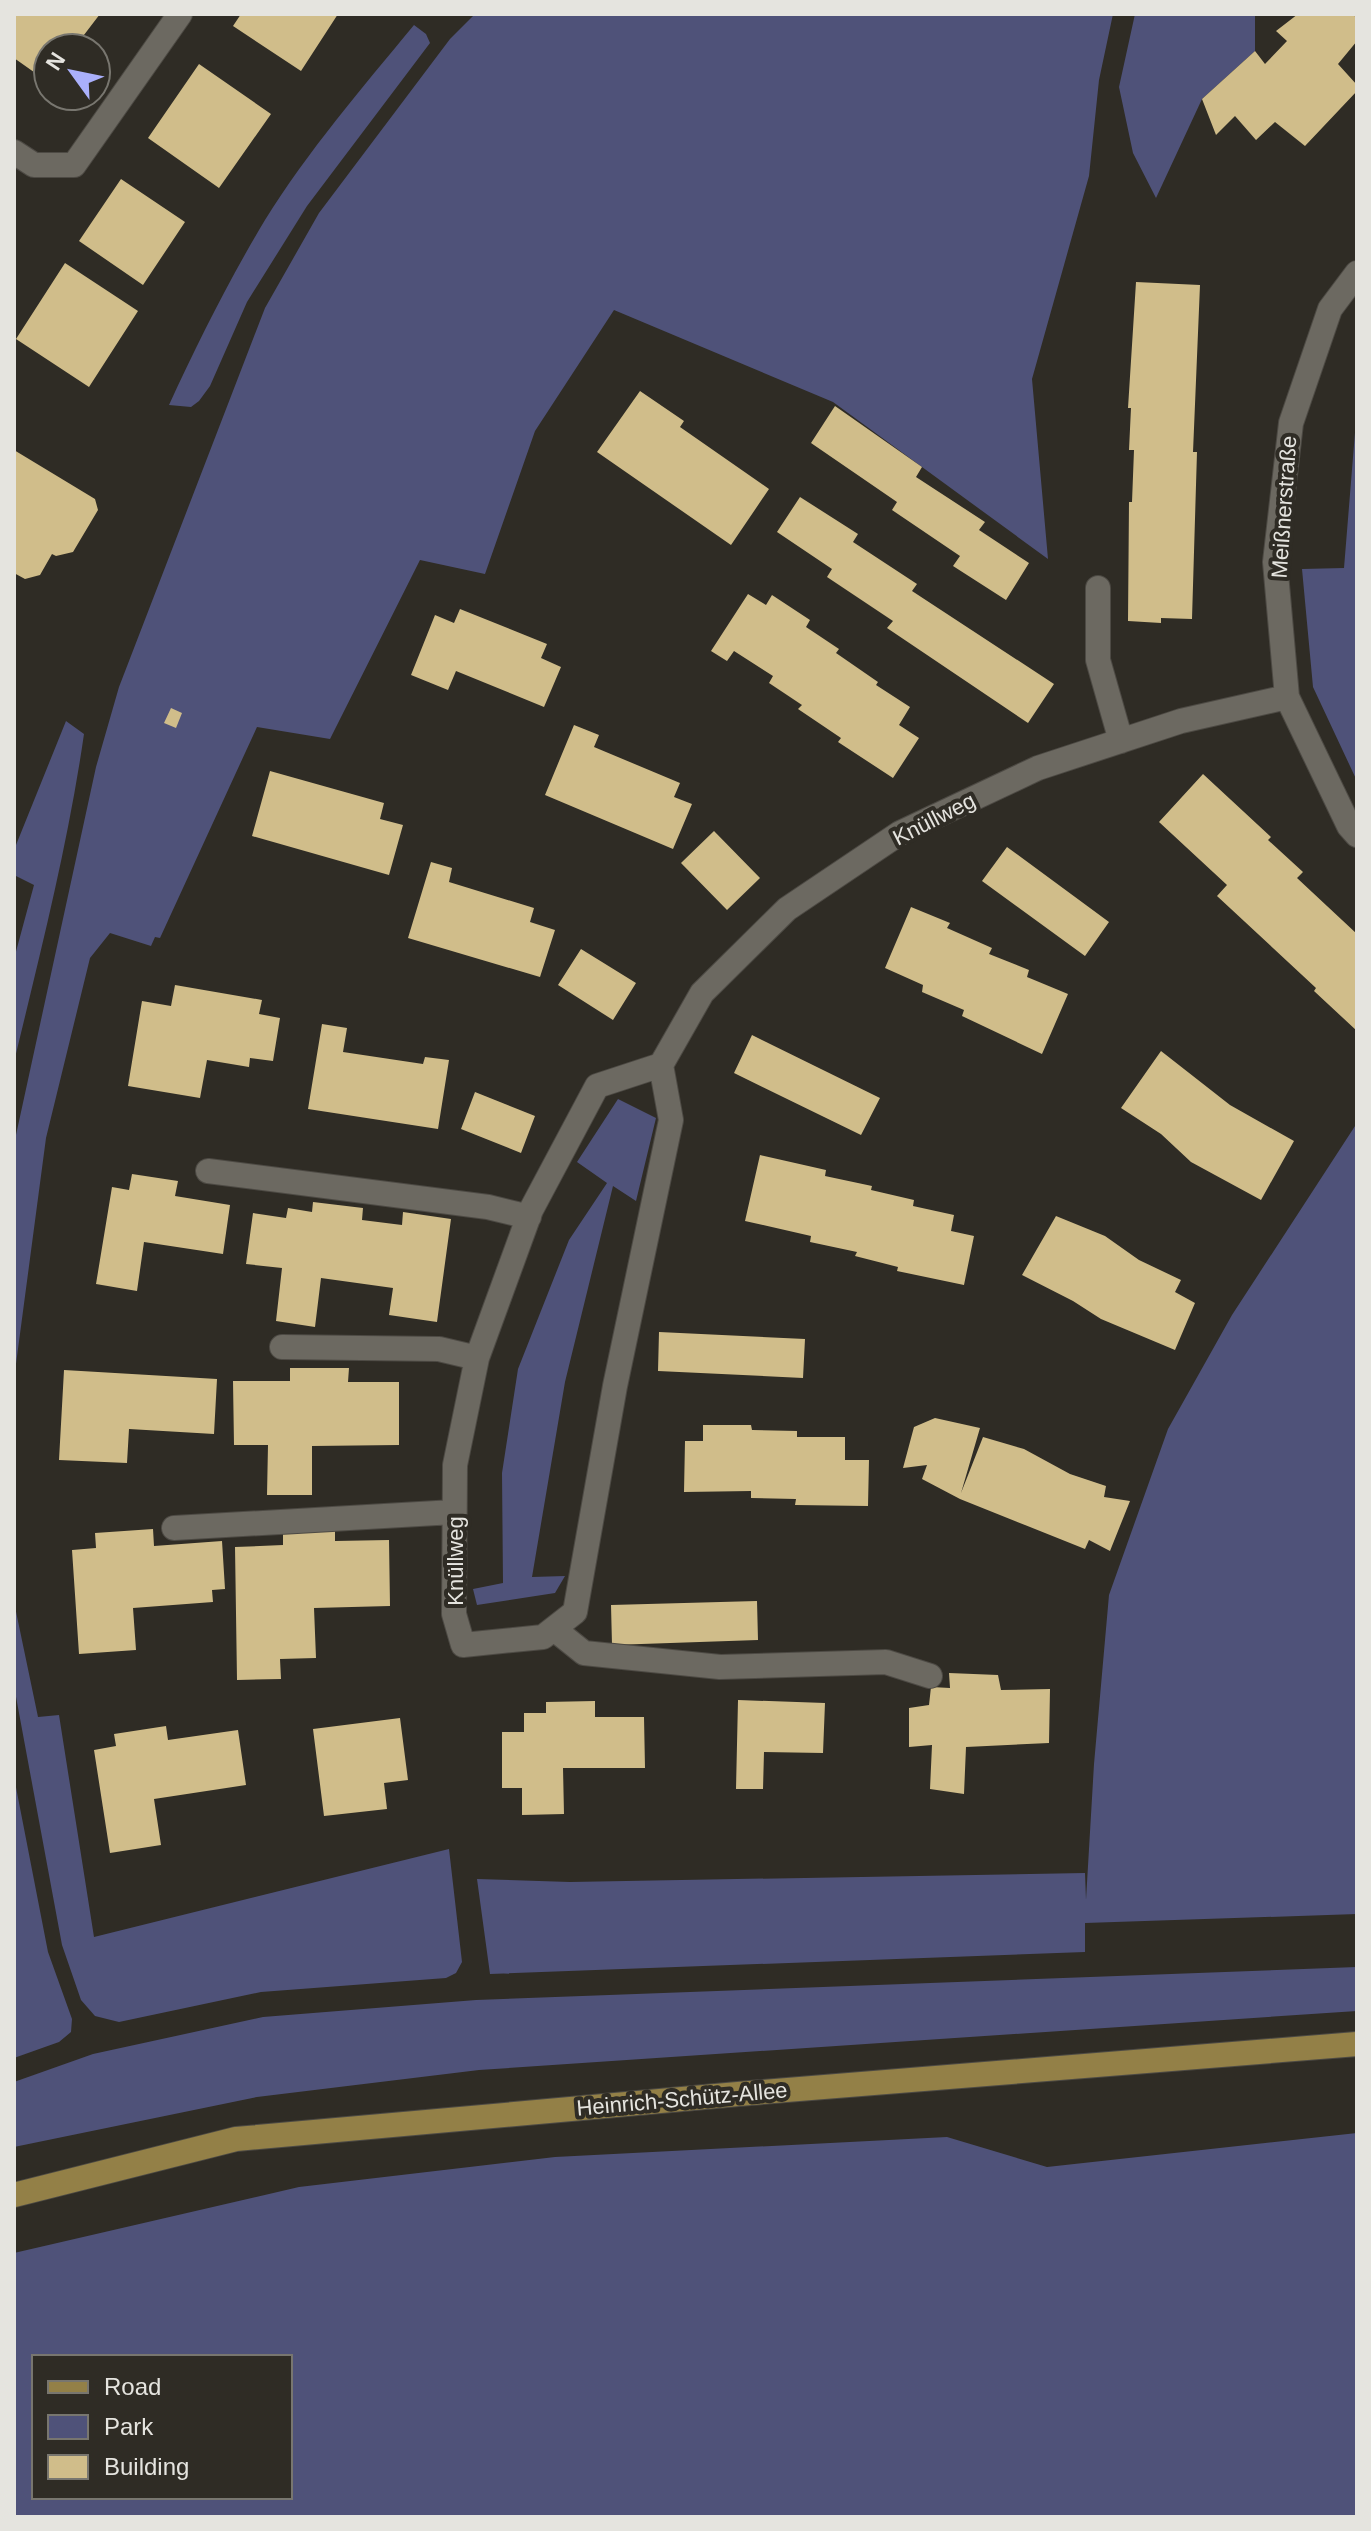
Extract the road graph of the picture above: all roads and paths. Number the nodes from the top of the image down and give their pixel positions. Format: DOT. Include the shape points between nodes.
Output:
graph roads {
  1 [pos="180,14"];
  2 [pos="14,152"];
  3 [pos="1357,273"];
  4 [pos="1098,588"];
  5 [pos="1287,697"];
  6 [pos="1121,741"];
  7 [pos="1357,835"];
  8 [pos="661,1065"];
  9 [pos="208,1171"];
  10 [pos="529,1217"];
  11 [pos="282,1347"];
  12 [pos="477,1358"];
  13 [pos="454,1512"];
  14 [pos="174,1528"];
  15 [pos="554,1629"];
  16 [pos="930,1676"];
  17 [pos="1357,2044"];
  18 [pos="14,2195"];
  1 -- 2 [label="street" via="74,165 34,165"];
  3 -- 5 [label="street, Meißnerstraße" via="1330,309 1291,423 1275,562"];
  4 -- 6 [label="street" via="1098,660"];
  5 -- 6 [label="street, Knüllweg"];
  5 -- 7 [label="street, Meißnerstraße"];
  6 -- 8 [label="street, Knüllweg" via="1038,768 900,833 787,909 702,993"];
  8 -- 10 [label="street, Knüllweg" via="597,1086"];
  8 -- 15 [label="street" via="671,1120 615,1386 575,1612"];
  9 -- 10 [label="street" via="488,1207"];
  10 -- 12 [label="street, Knüllweg"];
  11 -- 12 [label="street" via="439,1349"];
  12 -- 13 [label="street, Knüllweg" via="455,1465"];
  13 -- 14 [label="street"];
  13 -- 15 [label="street, Knüllweg" via="454,1614 463,1645 543,1637"];
  15 -- 16 [label="street" via="584,1653 720,1667 886,1662"];
  17 -- 18 [label="main road, Heinrich-Schütz-Allee" via="236,2139"];
}
